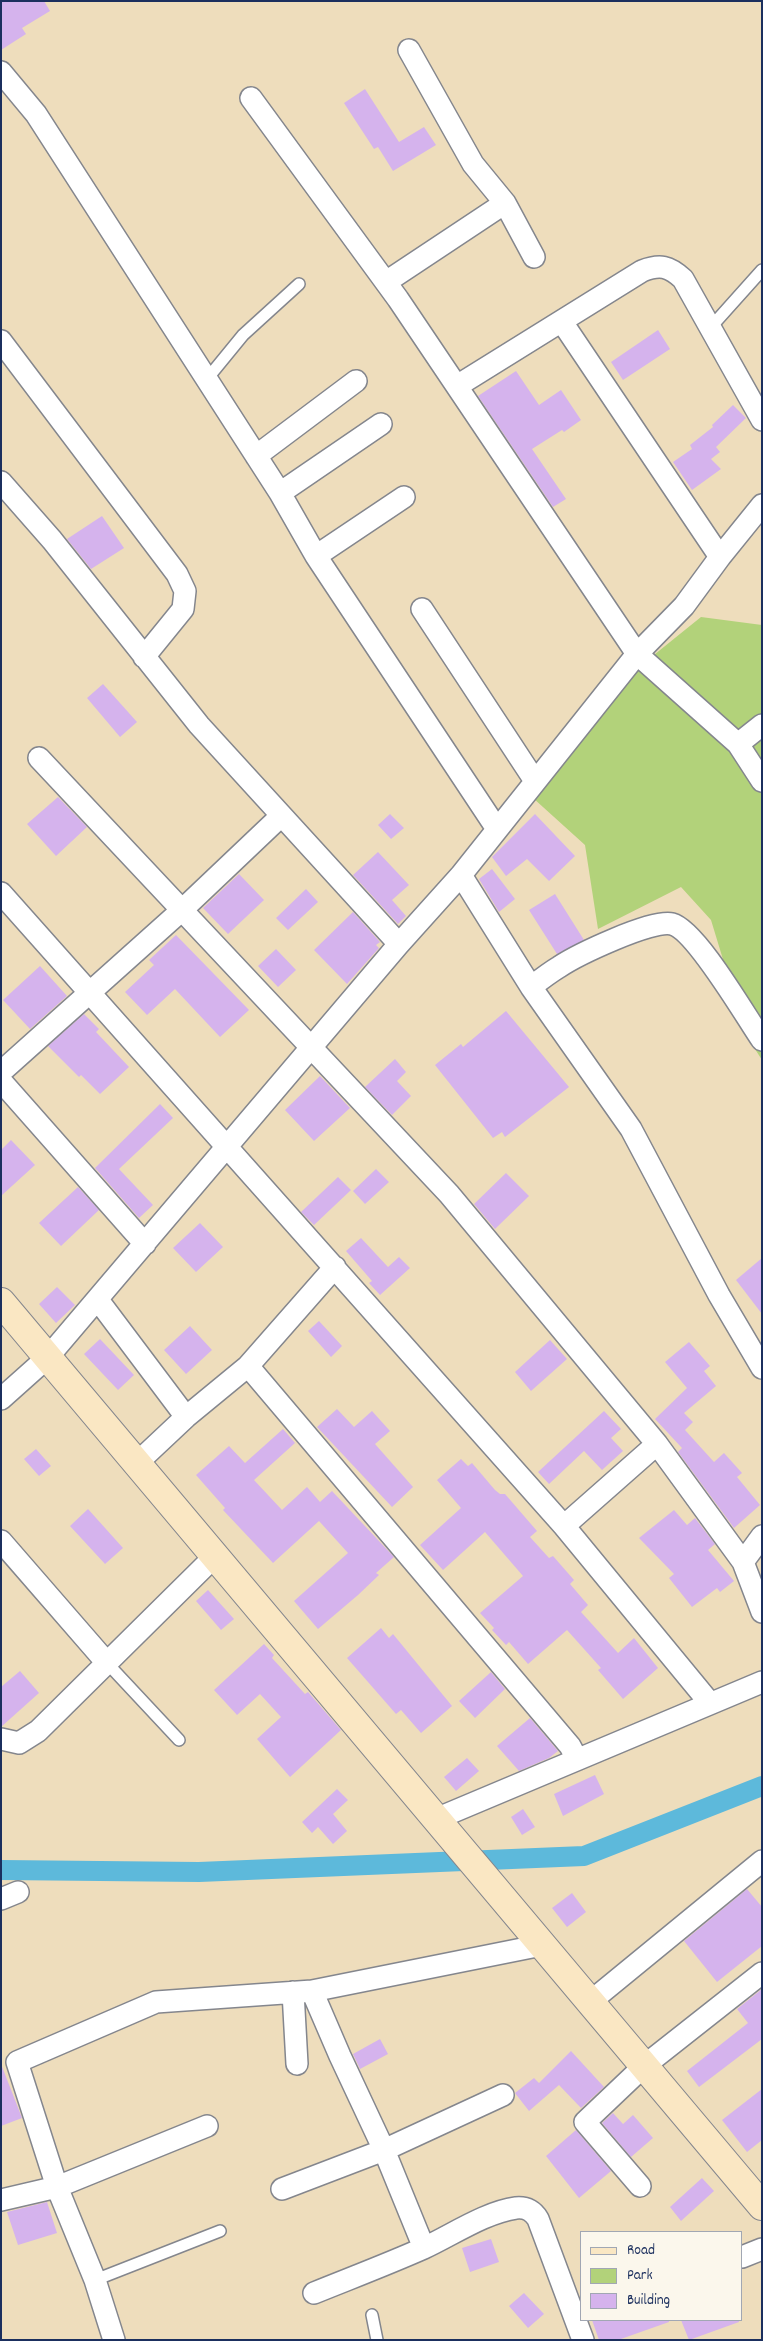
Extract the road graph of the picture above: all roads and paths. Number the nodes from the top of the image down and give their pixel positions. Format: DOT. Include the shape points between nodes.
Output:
graph roads {
  1 [pos="409,50"];
  2 [pos="1,72"];
  3 [pos="251,98"];
  4 [pos="505,203"];
  5 [pos="534,257"];
  6 [pos="762,270"];
  7 [pos="386,282"];
  8 [pos="299,284"];
  9 [pos="562,322"];
  10 [pos="711,327"];
  11 [pos="1,341"];
  12 [pos="207,379"];
  13 [pos="356,381"];
  14 [pos="457,386"];
  15 [pos="762,420"];
  16 [pos="381,424"];
  17 [pos="256,456"];
  18 [pos="1,482"];
  19 [pos="280,493"];
  20 [pos="404,497"];
  21 [pos="762,505"];
  22 [pos="316,556"];
  23 [pos="720,557"];
  24 [pos="422,609"];
  25 [pos="637,654"];
  26 [pos="144,657"];
  27 [pos="762,725"];
  28 [pos="738,744"];
  29 [pos="39,758"];
  30 [pos="535,781"];
  31 [pos="762,781"];
  32 [pos="281,816"];
  33 [pos="497,829"];
  34 [pos="461,875"];
  35 [pos="1,893"];
  36 [pos="182,910"];
  37 [pos="398,944"];
  38 [pos="531,987"];
  39 [pos="90,991"];
  40 [pos="762,1040"];
  41 [pos="311,1047"];
  42 [pos="1,1072"];
  43 [pos="1,1080"];
  44 [pos="226,1147"];
  45 [pos="145,1244"];
  46 [pos="335,1267"];
  47 [pos="98,1300"];
  48 [pos="1,1302"];
  49 [pos="48,1358"];
  50 [pos="248,1366"];
  51 [pos="762,1368"];
  52 [pos="1,1400"];
  53 [pos="186,1417"];
  54 [pos="657,1444"];
  55 [pos="137,1463"];
  56 [pos="564,1526"];
  57 [pos="762,1536"];
  58 [pos="1,1541"];
  59 [pos="215,1556"];
  60 [pos="743,1562"];
  61 [pos="762,1612"];
  62 [pos="107,1663"];
  63 [pos="762,1682"];
  64 [pos="709,1702"];
  65 [pos="1,1739"];
  66 [pos="179,1740"];
  67 [pos="577,1758"];
  68 [pos="441,1824"];
  69 [pos="762,1861"];
  70 [pos="542,1945"];
  71 [pos="762,1973"];
  72 [pos="303,1992"];
  73 [pos="590,2002"];
  74 [pos="298,2064"];
  75 [pos="644,2066"];
  76 [pos="503,2095"];
  77 [pos="207,2126"];
  78 [pos="384,2150"];
  79 [pos="640,2186"];
  80 [pos="57,2187"];
  81 [pos="282,2189"];
  82 [pos="1,2200"];
  83 [pos="762,2206"];
  84 [pos="220,2231"];
  85 [pos="424,2248"];
  86 [pos="762,2250"];
  87 [pos="743,2257"];
  88 [pos="95,2280"];
  89 [pos="314,2293"];
  90 [pos="372,2315"];
  91 [pos="578,2316"];
  92 [pos="114,2340"];
  93 [pos="377,2340"];
  94 [pos="583,2340"];
  1 -- 4 [label="street" via="474,164"];
  2 -- 12 [label="street" via="36,114"];
  3 -- 7 [label="street"];
  4 -- 5 [label="street"];
  4 -- 7 [label="street"];
  6 -- 10 [label="lane"];
  7 -- 14 [label="street"];
  8 -- 12 [label="lane" via="243,335"];
  9 -- 10 [label="street" via="642,271 656,266 673,270 683,279"];
  9 -- 14 [label="street"];
  9 -- 23 [label="street"];
  10 -- 15 [label="street"];
  11 -- 26 [label="street" via="177,574 185,592 183,609"];
  12 -- 17 [label="street"];
  13 -- 17 [label="street"];
  14 -- 25 [label="street"];
  16 -- 19 [label="street"];
  17 -- 19 [label="street"];
  18 -- 26 [label="street" via="52,540"];
  19 -- 22 [label="street"];
  20 -- 22 [label="street"];
  21 -- 23 [label="street"];
  22 -- 33 [label="street"];
  23 -- 25 [label="street" via="684,606"];
  24 -- 30 [label="street"];
  25 -- 28 [label="street"];
  25 -- 30 [label="street"];
  26 -- 32 [label="street" via="199,725"];
  27 -- 28 [label="street"];
  28 -- 31 [label="street"];
  29 -- 36 [label="street"];
  30 -- 33 [label="street"];
  32 -- 36 [label="street"];
  32 -- 37 [label="street"];
  33 -- 34 [label="street"];
  34 -- 37 [label="street"];
  34 -- 38 [label="street"];
  35 -- 39 [label="street"];
  36 -- 39 [label="street"];
  36 -- 41 [label="street"];
  37 -- 41 [label="street"];
  38 -- 40 [label="street" via="579,955 654,924 672,924 688,934 702,950"];
  38 -- 51 [label="street" via="631,1129"];
  39 -- 42 [label="street"];
  39 -- 44 [label="street"];
  41 -- 44 [label="street"];
  41 -- 54 [label="street" via="449,1194"];
  43 -- 45 [label="street"];
  44 -- 45 [label="street"];
  44 -- 46 [label="street"];
  45 -- 47 [label="street"];
  46 -- 50 [label="street"];
  46 -- 56 [label="street"];
  47 -- 49 [label="street"];
  47 -- 53 [label="street"];
  48 -- 49 [label="street"];
  49 -- 52 [label="street"];
  49 -- 55 [label="street"];
  50 -- 53 [label="street"];
  50 -- 67 [label="street"];
  53 -- 55 [label="street"];
  54 -- 56 [label="street"];
  54 -- 60 [label="street"];
  55 -- 59 [label="street"];
  56 -- 64 [label="street"];
  57 -- 60 [label="street"];
  58 -- 62 [label="street"];
  59 -- 62 [label="street"];
  59 -- 68 [label="street"];
  60 -- 61 [label="street"];
  62 -- 65 [label="street" via="38,1730 18,1743"];
  62 -- 66 [label="lane"];
  63 -- 64 [label="street"];
  64 -- 67 [label="street"];
  67 -- 68 [label="street"];
  68 -- 70 [label="street"];
  69 -- 73 [label="street"];
  70 -- 72 [label="street"];
  70 -- 73 [label="street"];
  71 -- 75 [label="street"];
  72 -- 74 [label="street"];
  72 -- 78 [label="street" via="340,2056"];
  72 -- 80 [label="street" via="156,2002 17,2062"];
  73 -- 75 [label="street"];
  75 -- 79 [label="street" via="585,2122"];
  75 -- 83 [label="street"];
  76 -- 78 [label="street"];
  77 -- 80 [label="street"];
  78 -- 81 [label="street"];
  78 -- 85 [label="street"];
  80 -- 82 [label="street"];
  80 -- 88 [label="street"];
  84 -- 88 [label="lane"];
  85 -- 89 [label="street"];
  85 -- 91 [label="street" via="500,2212 528,2209 538,2220"];
  86 -- 87 [label="street"];
  88 -- 92 [label="street"];
  90 -- 93 [label="lane"];
  91 -- 94 [label="street"];
}
